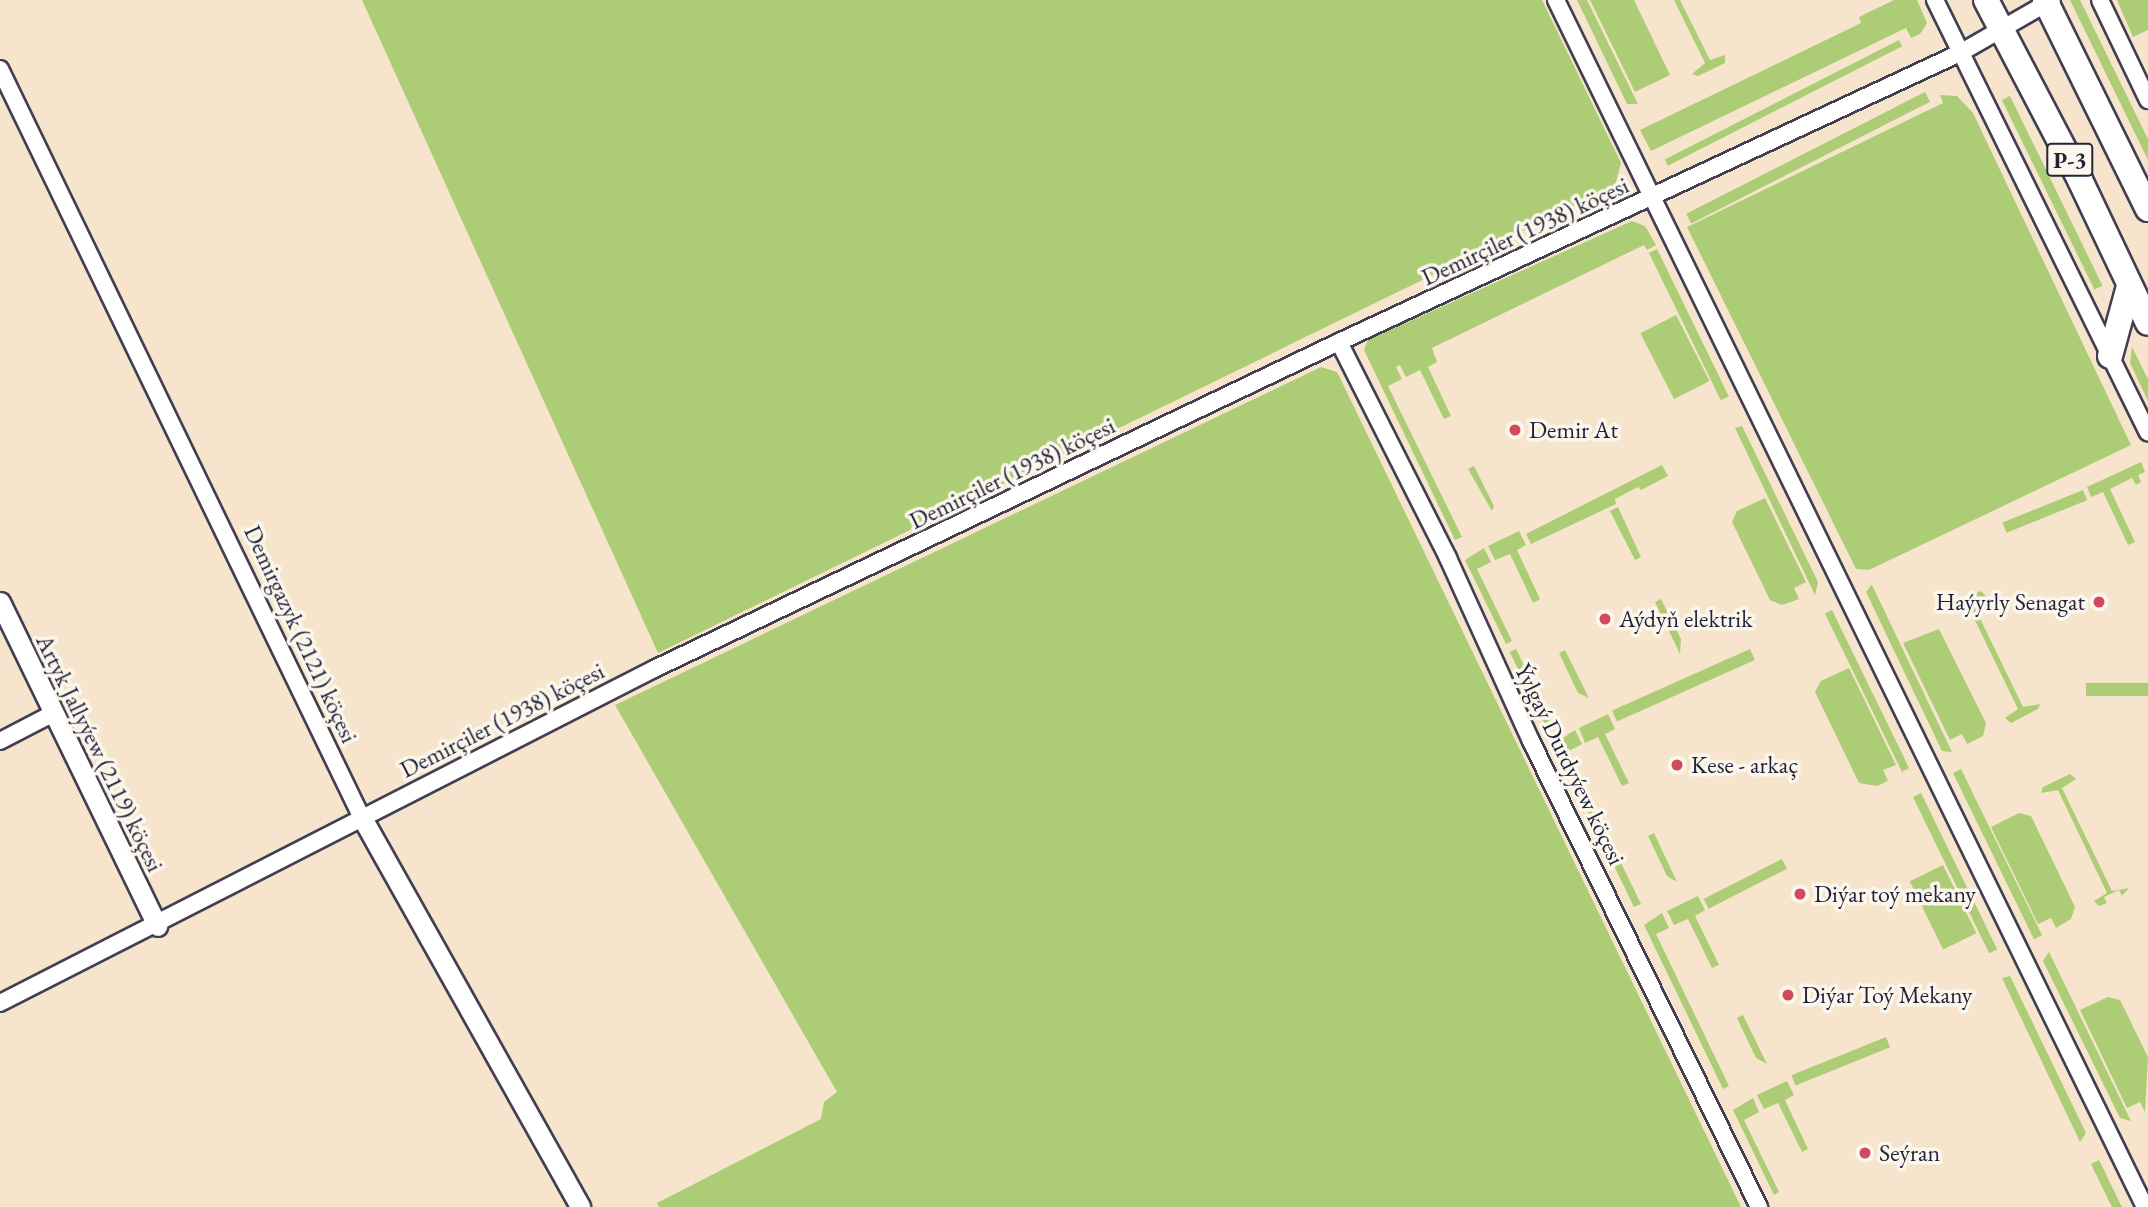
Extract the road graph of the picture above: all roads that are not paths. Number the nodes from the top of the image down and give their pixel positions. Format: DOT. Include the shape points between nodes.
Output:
graph roads {
  1 [pos="1556,0"];
  2 [pos="1935,0"];
  3 [pos="1986,0"];
  4 [pos="2100,0"];
  5 [pos="2048,1"];
  6 [pos="2000,30"];
  7 [pos="1960,53"];
  8 [pos="0,69"];
  9 [pos="2148,100"];
  10 [pos="1651,197"];
  11 [pos="2148,209"];
  12 [pos="2129,286"];
  13 [pos="2148,323"];
  14 [pos="1339,342"];
  15 [pos="2110,355"];
  16 [pos="2148,432"];
  17 [pos="0,602"];
  18 [pos="54,713"];
  19 [pos="0,741"];
  20 [pos="361,816"];
  21 [pos="157,926"];
  22 [pos="0,1003"];
  23 [pos="580,1207"];
  24 [pos="1759,1207"];
  25 [pos="2145,1207"];
  1 -- 10 [label="street"];
  2 -- 7 [label="street"];
  3 -- 6 [label="highway, P-3"];
  4 -- 9 [label="street"];
  5 -- 6 [label="street, Demirçiler (1938) köçesi"];
  5 -- 11 [label="highway, P-3"];
  6 -- 7 [label="street, Demirçiler (1938) köçesi"];
  6 -- 12 [label="highway, P-3" via="2080,180"];
  7 -- 10 [label="street, Demirçiler (1938) köçesi"];
  7 -- 15 [label="street"];
  8 -- 20 [label="street, Demirgazyk (2121) köçesi"];
  10 -- 14 [label="street, Demirçiler (1938) köçesi"];
  10 -- 25 [label="street"];
  12 -- 13 [label="highway, P-3"];
  12 -- 15 [label="highway"];
  14 -- 20 [label="street, Demirçiler (1938) köçesi" via="654,669"];
  14 -- 24 [label="street, Ýylgaý Durdyýew köçesi" via="1448,558 1531,741"];
  15 -- 16 [label="street"];
  17 -- 18 [label="street, Artyk Jallyýew (2119) köçesi"];
  18 -- 19 [label="street"];
  18 -- 21 [label="street, Artyk Jallyýew (2119) köçesi"];
  20 -- 21 [label="street, Demirçiler (1938) köçesi"];
  20 -- 23 [label="street, Demirgazyk (2121) köçesi"];
  21 -- 22 [label="street, Demirçiler (1938) köçesi"];
}
